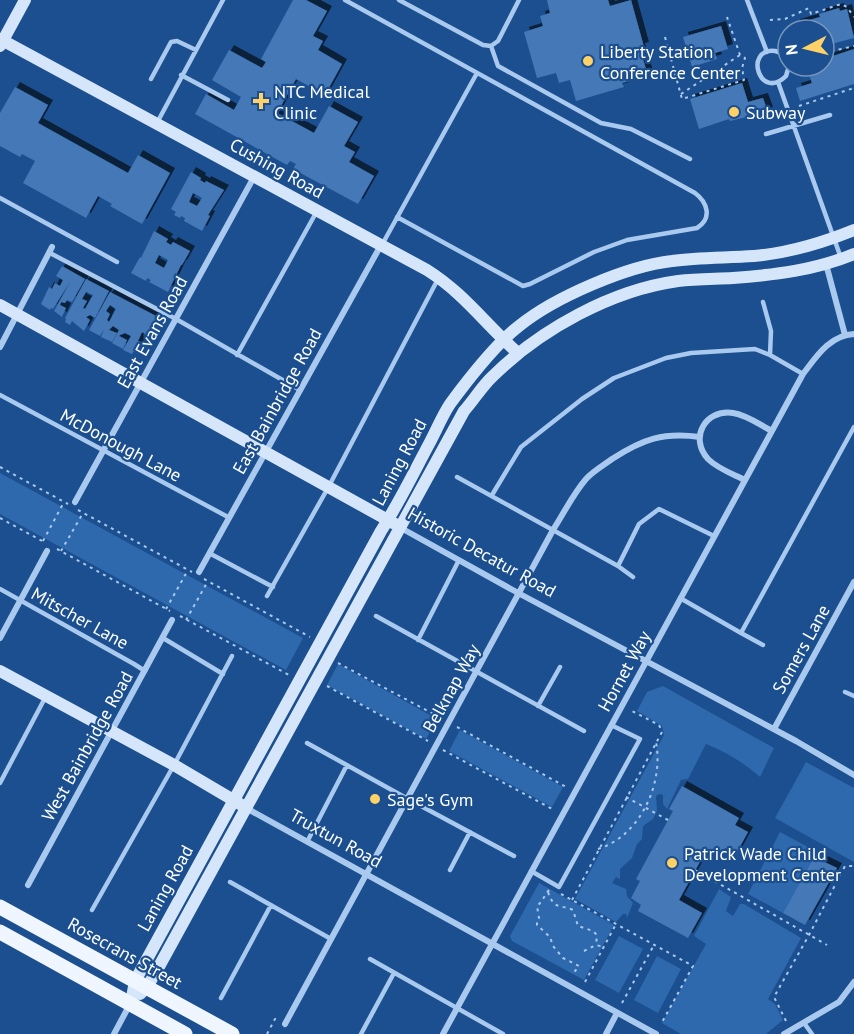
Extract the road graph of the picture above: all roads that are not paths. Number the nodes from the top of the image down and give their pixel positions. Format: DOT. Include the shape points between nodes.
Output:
graph roads {
  1 [pos="25,0"];
  2 [pos="223,0"];
  3 [pos="345,0"];
  4 [pos="399,0"];
  5 [pos="519,0"];
  6 [pos="747,0"];
  7 [pos="1,42"];
  8 [pos="491,46"];
  9 [pos="196,50"];
  10 [pos="776,51"];
  11 [pos="767,52"];
  12 [pos="477,73"];
  13 [pos="181,75"];
  14 [pos="783,78"];
  15 [pos="151,79"];
  16 [pos="778,82"];
  17 [pos="228,100"];
  18 [pos="830,115"];
  19 [pos="157,124"];
  20 [pos="793,125"];
  21 [pos="766,134"];
  22 [pos="690,159"];
  23 [pos="255,177"];
  24 [pos="0,198"];
  25 [pos="316,210"];
  26 [pos="397,217"];
  27 [pos="854,230"];
  28 [pos="834,238"];
  29 [pos="381,245"];
  30 [pos="51,250"];
  31 [pos="854,254"];
  32 [pos="842,259"];
  33 [pos="117,262"];
  34 [pos="826,264"];
  35 [pos="439,278"];
  36 [pos="763,302"];
  37 [pos="0,305"];
  38 [pos="17,314"];
  39 [pos="176,320"];
  40 [pos="854,334"];
  41 [pos="845,335"];
  42 [pos="504,341"];
  43 [pos="0,347"];
  44 [pos="518,353"];
  45 [pos="237,355"];
  46 [pos="770,355"];
  47 [pos="803,374"];
  48 [pos="141,382"];
  49 [pos="300,390"];
  50 [pos="0,395"];
  51 [pos="854,427"];
  52 [pos="772,431"];
  53 [pos="700,437"];
  54 [pos="102,451"];
  55 [pos="266,451"];
  56 [pos="458,477"];
  57 [pos="745,480"];
  58 [pos="329,486"];
  59 [pos="492,495"];
  60 [pos="75,502"];
  61 [pos="228,517"];
  62 [pos="388,520"];
  63 [pos="401,528"];
  64 [pos="553,530"];
  65 [pos="714,536"];
  66 [pos="47,551"];
  67 [pos="209,552"];
  68 [pos="459,560"];
  69 [pos="618,566"];
  70 [pos="199,572"];
  71 [pos="633,577"];
  72 [pos="854,582"];
  73 [pos="273,587"];
  74 [pos="0,589"];
  75 [pos="520,594"];
  76 [pos="267,596"];
  77 [pos="680,598"];
  78 [pos="21,600"];
  79 [pos="376,616"];
  80 [pos="172,620"];
  81 [pos="741,633"];
  82 [pos="0,638"];
  83 [pos="163,638"];
  84 [pos="418,640"];
  85 [pos="763,645"];
  86 [pos="232,656"];
  87 [pos="647,660"];
  88 [pos="560,667"];
  89 [pos="0,671"];
  90 [pos="145,671"];
  91 [pos="477,672"];
  92 [pos="223,674"];
  93 [pos="845,692"];
  94 [pos="46,696"];
  95 [pos="854,696"];
  96 [pos="538,706"];
  97 [pos="611,725"];
  98 [pos="774,729"];
  99 [pos="112,731"];
  100 [pos="584,731"];
  101 [pos="307,743"];
  102 [pos="174,765"];
  103 [pos="347,765"];
  104 [pos="854,775"];
  105 [pos="0,783"];
  106 [pos="408,799"];
  107 [pos="234,801"];
  108 [pos="246,808"];
  109 [pos="470,832"];
  110 [pos="307,842"];
  111 [pos="514,856"];
  112 [pos="450,870"];
  113 [pos="531,871"];
  114 [pos="366,875"];
  115 [pos="230,882"];
  116 [pos="28,885"];
  117 [pos="271,905"];
  118 [pos="0,907"];
  119 [pos="92,910"];
  120 [pos="1,935"];
  121 [pos="331,939"];
  122 [pos="491,943"];
  123 [pos="370,959"];
  124 [pos="394,973"];
  125 [pos="854,982"];
  126 [pos="141,984"];
  127 [pos="221,998"];
  128 [pos="131,1003"];
  129 [pos="456,1009"];
  130 [pos="617,1013"];
  131 [pos="804,1023"];
  132 [pos="285,1024"];
  133 [pos="114,1034"];
  134 [pos="185,1034"];
  135 [pos="232,1034"];
  136 [pos="361,1034"];
  137 [pos="443,1034"];
  138 [pos="503,1034"];
  139 [pos="606,1034"];
  140 [pos="656,1034"];
  141 [pos="784,1034"];
  142 [pos="812,1034"];
  1 -- 7 [label="street"];
  2 -- 9 [label="lane"];
  3 -- 12 [label="lane"];
  4 -- 8 [label="lane"];
  5 -- 8 [label="lane"];
  6 -- 11 [label="lane"];
  7 -- 19 [label="street, Cushing Road"];
  8 -- 22 [label="lane" via="498,66 601,123 631,129"];
  9 -- 13 [label="lane"];
  9 -- 15 [label="lane" via="171,42"];
  10 -- 11 [label="lane"];
  11 -- 16 [label="lane" via="759,60 757,70 767,82"];
  12 -- 26 [label="lane"];
  12 -- 26 [label="lane" via="695,193 706,206 705,221 692,229 644,236 608,247 523,286"];
  13 -- 17 [label="lane"];
  13 -- 19 [label="lane"];
  14 -- 16 [label="lane"];
  16 -- 20 [label="lane"];
  18 -- 20 [label="lane"];
  19 -- 23 [label="street, Cushing Road"];
  20 -- 21 [label="lane"];
  20 -- 28 [label="lane"];
  23 -- 25 [label="street, Cushing Road"];
  23 -- 39 [label="street, East Evans Road"];
  24 -- 33 [label="lane"];
  25 -- 29 [label="street, Cushing Road"];
  25 -- 45 [label="lane"];
  26 -- 29 [label="lane"];
  27 -- 28 [label="street, Laning Road"];
  28 -- 32 [label="lane"];
  28 -- 42 [label="street, Laning Road" via="754,256 670,261 618,275 531,317"];
  29 -- 35 [label="street, Cushing Road"];
  29 -- 49 [label="street, East Bainbridge Road"];
  30 -- 38 [label="street"];
  30 -- 39 [label="lane"];
  31 -- 32 [label="street, Laning Road"];
  32 -- 34 [label="street, Laning Road"];
  34 -- 41 [label="street"];
  34 -- 44 [label="street, Laning Road" via="776,274 646,287 581,313"];
  35 -- 42 [label="street, Cushing Road" via="465,298"];
  35 -- 58 [label="lane"];
  36 -- 46 [label="lane" via="771,331"];
  37 -- 38 [label="street, Historic Decatur Road"];
  38 -- 43 [label="street"];
  38 -- 48 [label="street, Historic Decatur Road"];
  39 -- 45 [label="lane"];
  39 -- 48 [label="street, East Evans Road"];
  40 -- 41 [label="street"];
  41 -- 47 [label="street, Hornet Way" via="824,348"];
  42 -- 44 [label="street, Cushing Road"];
  42 -- 62 [label="street, Laning Road" via="449,406"];
  44 -- 63 [label="street, Laning Road" via="464,411"];
  45 -- 49 [label="lane"];
  46 -- 47 [label="lane"];
  46 -- 59 [label="lane" via="755,349 692,353 666,358 614,378 521,447"];
  47 -- 52 [label="street, Hornet Way"];
  48 -- 54 [label="street, East Evans Road"];
  48 -- 55 [label="street, Historic Decatur Road"];
  49 -- 55 [label="street, East Bainbridge Road"];
  50 -- 54 [label="lane, McDonough Lane"];
  51 -- 81 [label="lane"];
  52 -- 53 [label="street" via="744,416 721,413 709,418"];
  52 -- 57 [label="street, Hornet Way"];
  53 -- 57 [label="street" via="702,450 709,459"];
  53 -- 64 [label="street, Belknap Way" via="678,434 635,444 588,476"];
  54 -- 60 [label="street, East Evans Road"];
  54 -- 61 [label="lane, McDonough Lane"];
  55 -- 58 [label="street, Historic Decatur Road"];
  55 -- 61 [label="street, East Bainbridge Road"];
  56 -- 59 [label="lane"];
  57 -- 65 [label="street, Hornet Way"];
  58 -- 62 [label="street, Historic Decatur Road"];
  58 -- 73 [label="lane"];
  59 -- 64 [label="lane"];
  61 -- 67 [label="street, East Bainbridge Road"];
  62 -- 63 [label="street, Historic Decatur Road"];
  62 -- 107 [label="street, Laning Road"];
  63 -- 68 [label="street, Historic Decatur Road"];
  63 -- 108 [label="street, Laning Road"];
  64 -- 69 [label="lane"];
  64 -- 75 [label="street, Belknap Way"];
  65 -- 69 [label="lane" via="658,509 639,524"];
  65 -- 77 [label="street, Hornet Way"];
  66 -- 78 [label="street"];
  67 -- 70 [label="street, East Bainbridge Road"];
  67 -- 73 [label="lane"];
  68 -- 75 [label="street, Historic Decatur Road"];
  68 -- 84 [label="lane"];
  69 -- 71 [label="lane"];
  72 -- 98 [label="street, Somers Lane"];
  73 -- 76 [label="lane"];
  74 -- 78 [label="lane, Mitscher Lane"];
  75 -- 87 [label="street, Historic Decatur Road"];
  75 -- 91 [label="street, Belknap Way"];
  77 -- 81 [label="lane"];
  77 -- 87 [label="street, Hornet Way"];
  78 -- 82 [label="street"];
  78 -- 90 [label="lane, Mitscher Lane"];
  79 -- 84 [label="lane"];
  80 -- 83 [label="street, West Bainbridge Road"];
  81 -- 85 [label="lane"];
  83 -- 90 [label="street, West Bainbridge Road"];
  83 -- 92 [label="lane"];
  84 -- 91 [label="lane"];
  86 -- 92 [label="lane"];
  87 -- 97 [label="street, Hornet Way"];
  87 -- 98 [label="street, Historic Decatur Road"];
  88 -- 96 [label="lane"];
  89 -- 94 [label="street, Truxtun Road"];
  90 -- 99 [label="street, West Bainbridge Road"];
  91 -- 96 [label="lane"];
  91 -- 106 [label="street, Belknap Way"];
  92 -- 102 [label="lane"];
  93 -- 95 [label="lane"];
  94 -- 99 [label="street, Truxtun Road"];
  94 -- 105 [label="lane"];
  96 -- 100 [label="lane"];
  97 -- 113 [label="street, Hornet Way"];
  97 -- 113 [label="lane" via="640,739 559,887"];
  98 -- 104 [label="street, Historic Decatur Road"];
  99 -- 102 [label="street, Truxtun Road"];
  99 -- 116 [label="street, West Bainbridge Road"];
  101 -- 103 [label="lane"];
  102 -- 107 [label="street, Truxtun Road"];
  102 -- 119 [label="lane"];
  103 -- 106 [label="lane"];
  103 -- 110 [label="lane"];
  106 -- 109 [label="lane"];
  106 -- 114 [label="street, Belknap Way"];
  107 -- 108 [label="street, Truxtun Road"];
  107 -- 126 [label="street, Laning Road"];
  108 -- 110 [label="street, Truxtun Road"];
  108 -- 126 [label="street, Laning Road"];
  109 -- 111 [label="lane"];
  109 -- 112 [label="lane"];
  110 -- 114 [label="street, Truxtun Road"];
  113 -- 122 [label="street, Hornet Way"];
  114 -- 121 [label="street, Belknap Way"];
  114 -- 122 [label="street, Truxtun Road"];
  115 -- 117 [label="lane"];
  117 -- 121 [label="lane"];
  117 -- 127 [label="lane"];
  118 -- 126 [label="main road, Rosecrans Street"];
  120 -- 128 [label="main road"];
  121 -- 132 [label="street, Belknap Way"];
  122 -- 129 [label="street, Hornet Way"];
  122 -- 130 [label="street, Truxtun Road"];
  123 -- 124 [label="lane"];
  124 -- 129 [label="lane"];
  124 -- 136 [label="lane"];
  125 -- 131 [label="street" via="838,1002"];
  126 -- 128 [label="street, Laning Road"];
  126 -- 135 [label="main road, Rosecrans Street"];
  128 -- 133 [label="street"];
  128 -- 134 [label="main road"];
  129 -- 137 [label="street, Hornet Way"];
  129 -- 138 [label="lane"];
  130 -- 139 [label="street"];
  130 -- 140 [label="street, Truxtun Road"];
  131 -- 141 [label="street"];
  131 -- 142 [label="lane"];
}
